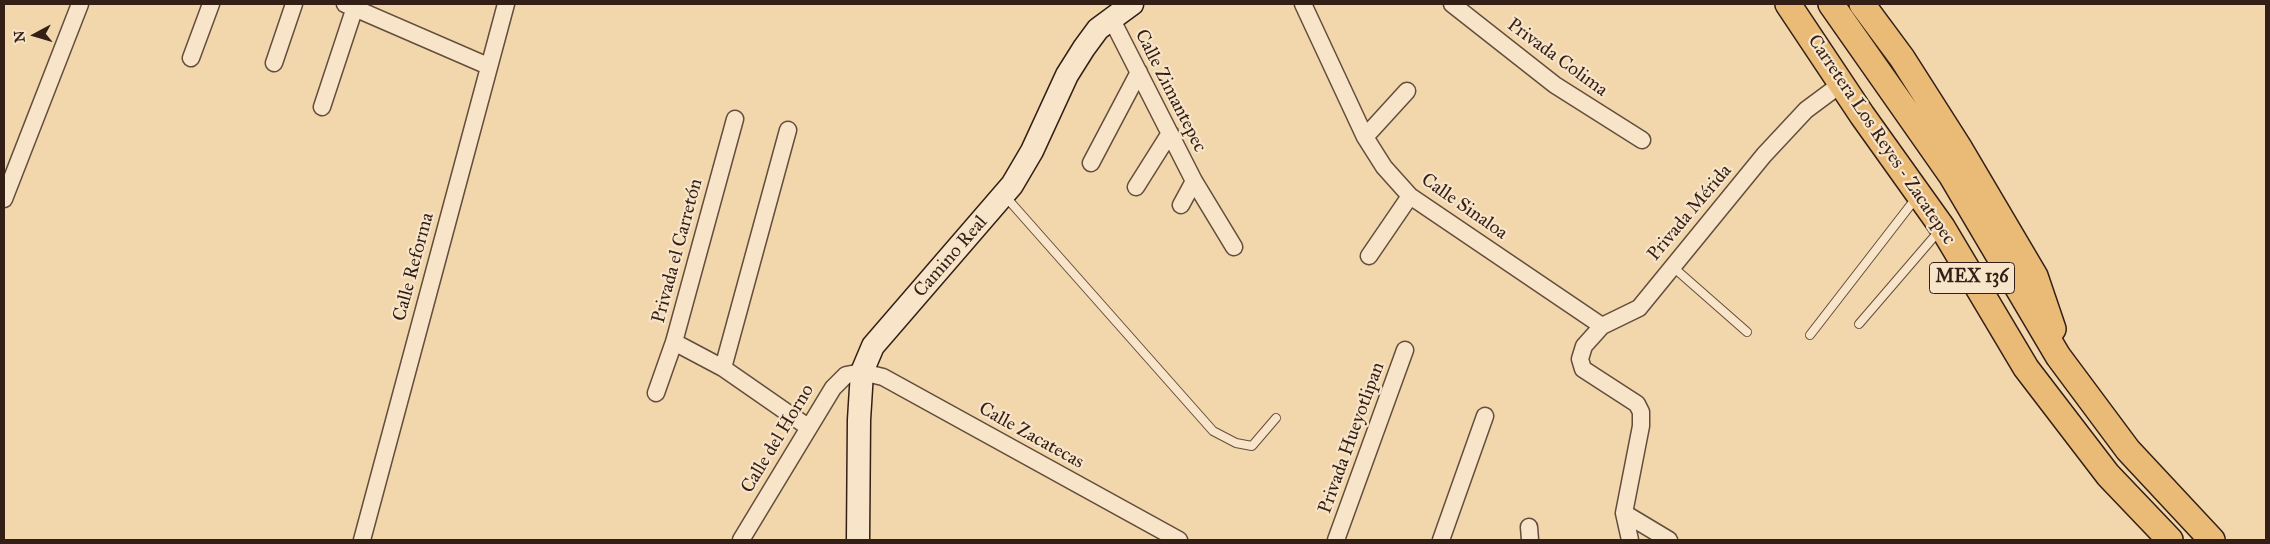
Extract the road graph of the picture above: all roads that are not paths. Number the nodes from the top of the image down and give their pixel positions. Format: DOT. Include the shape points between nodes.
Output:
graph roads {
  1 [pos="80,4"];
  2 [pos="211,4"];
  3 [pos="294,4"];
  4 [pos="506,4"];
  5 [pos="1132,4"];
  6 [pos="1303,4"];
  7 [pos="1452,4"];
  8 [pos="1788,4"];
  9 [pos="1831,4"];
  10 [pos="1862,4"];
  11 [pos="352,5"];
  12 [pos="1111,18"];
  13 [pos="191,58"];
  14 [pos="274,63"];
  15 [pos="488,66"];
  16 [pos="1139,72"];
  17 [pos="1842,84"];
  18 [pos="1407,91"];
  19 [pos="322,107"];
  20 [pos="735,119"];
  21 [pos="788,130"];
  22 [pos="1170,133"];
  23 [pos="1366,136"];
  24 [pos="1642,140"];
  25 [pos="10,159"];
  26 [pos="1091,163"];
  27 [pos="1194,182"];
  28 [pos="1136,187"];
  29 [pos="1004,195"];
  30 [pos="1919,195"];
  31 [pos="1410,196"];
  32 [pos="4,199"];
  33 [pos="1181,205"];
  34 [pos="1942,227"];
  35 [pos="1234,247"];
  36 [pos="1369,256"];
  37 [pos="1671,266"];
  38 [pos="1859,324"];
  39 [pos="1602,326"];
  40 [pos="1747,332"];
  41 [pos="1810,334"];
  42 [pos="674,342"];
  43 [pos="1405,350"];
  44 [pos="2058,356"];
  45 [pos="723,368"];
  46 [pos="862,372"];
  47 [pos="656,393"];
  48 [pos="1485,416"];
  49 [pos="1276,418"];
  50 [pos="808,428"];
  51 [pos="1624,512"];
  52 [pos="362,540"];
  53 [pos="741,540"];
  54 [pos="858,540"];
  55 [pos="1179,540"];
  56 [pos="1336,540"];
  57 [pos="1441,540"];
  58 [pos="1630,540"];
  59 [pos="1669,540"];
  60 [pos="2170,540"];
  61 [pos="2212,540"];
  1 -- 25 [label="street"];
  2 -- 13 [label="street"];
  3 -- 14 [label="street"];
  4 -- 15 [label="street, Calle Reforma"];
  5 -- 12 [label="main road, Camino Real"];
  6 -- 23 [label="street, Calle Sinaloa"];
  7 -- 24 [label="street, Privada Colima" via="1556,85"];
  8 -- 17 [label="main road, Carretera Los Reyes - Zacatepec / MEX 136"];
  9 -- 44 [label="main road, Carretera Los Reyes - Zacatepec / MEX 136" via="1951,175"];
  10 -- 44 [label="main road" via="1902,58 1955,140 2035,276 2050,317"];
  11 -- 15 [label="street"];
  11 -- 19 [label="street"];
  12 -- 16 [label="street, Calle Zimantepec"];
  12 -- 29 [label="main road, Camino Real" via="1098,28 1067,75 1032,151"];
  15 -- 52 [label="street, Calle Reforma"];
  16 -- 22 [label="street, Calle Zimantepec"];
  16 -- 26 [label="street"];
  17 -- 30 [label="main road, Carretera Los Reyes - Zacatepec / MEX 136"];
  17 -- 37 [label="street, Privada Mérida" via="1806,110"];
  18 -- 23 [label="street"];
  20 -- 42 [label="street, Privada el Carretón"];
  21 -- 45 [label="street"];
  22 -- 27 [label="street, Calle Zimantepec"];
  22 -- 28 [label="street"];
  23 -- 31 [label="street, Calle Sinaloa" via="1384,167"];
  25 -- 32 [label="street"];
  27 -- 33 [label="street"];
  27 -- 35 [label="street, Calle Zimantepec"];
  29 -- 46 [label="main road, Camino Real" via="873,346"];
  29 -- 49 [label="lane" via="1213,430 1236,443 1252,446"];
  30 -- 34 [label="main road, Carretera Los Reyes - Zacatepec / MEX 136"];
  30 -- 41 [label="lane"];
  31 -- 36 [label="street"];
  31 -- 39 [label="street, Calle Sinaloa"];
  34 -- 38 [label="lane"];
  34 -- 60 [label="main road, Carretera Los Reyes - Zacatepec / MEX 136" via="2026,368 2108,475"];
  37 -- 39 [label="street, Privada Mérida" via="1639,308"];
  37 -- 40 [label="lane"];
  39 -- 51 [label="street, Privada Mérida" via="1584,346 1580,359 1583,369 1637,404 1641,412"];
  42 -- 45 [label="street"];
  42 -- 47 [label="street, Privada el Carretón"];
  43 -- 56 [label="street, Privada Hueyotlipan"];
  44 -- 61 [label="main road, Carretera Los Reyes - Zacatepec / MEX 136" via="2128,450"];
  45 -- 50 [label="street"];
  46 -- 50 [label="street, Calle del Horno" via="846,375 833,388"];
  46 -- 54 [label="main road, Camino Real"];
  46 -- 55 [label="street, Calle Zacatecas" via="883,377"];
  48 -- 57 [label="street"];
  50 -- 53 [label="street, Calle del Horno"];
  51 -- 58 [label="street"];
  51 -- 59 [label="street"];
}
